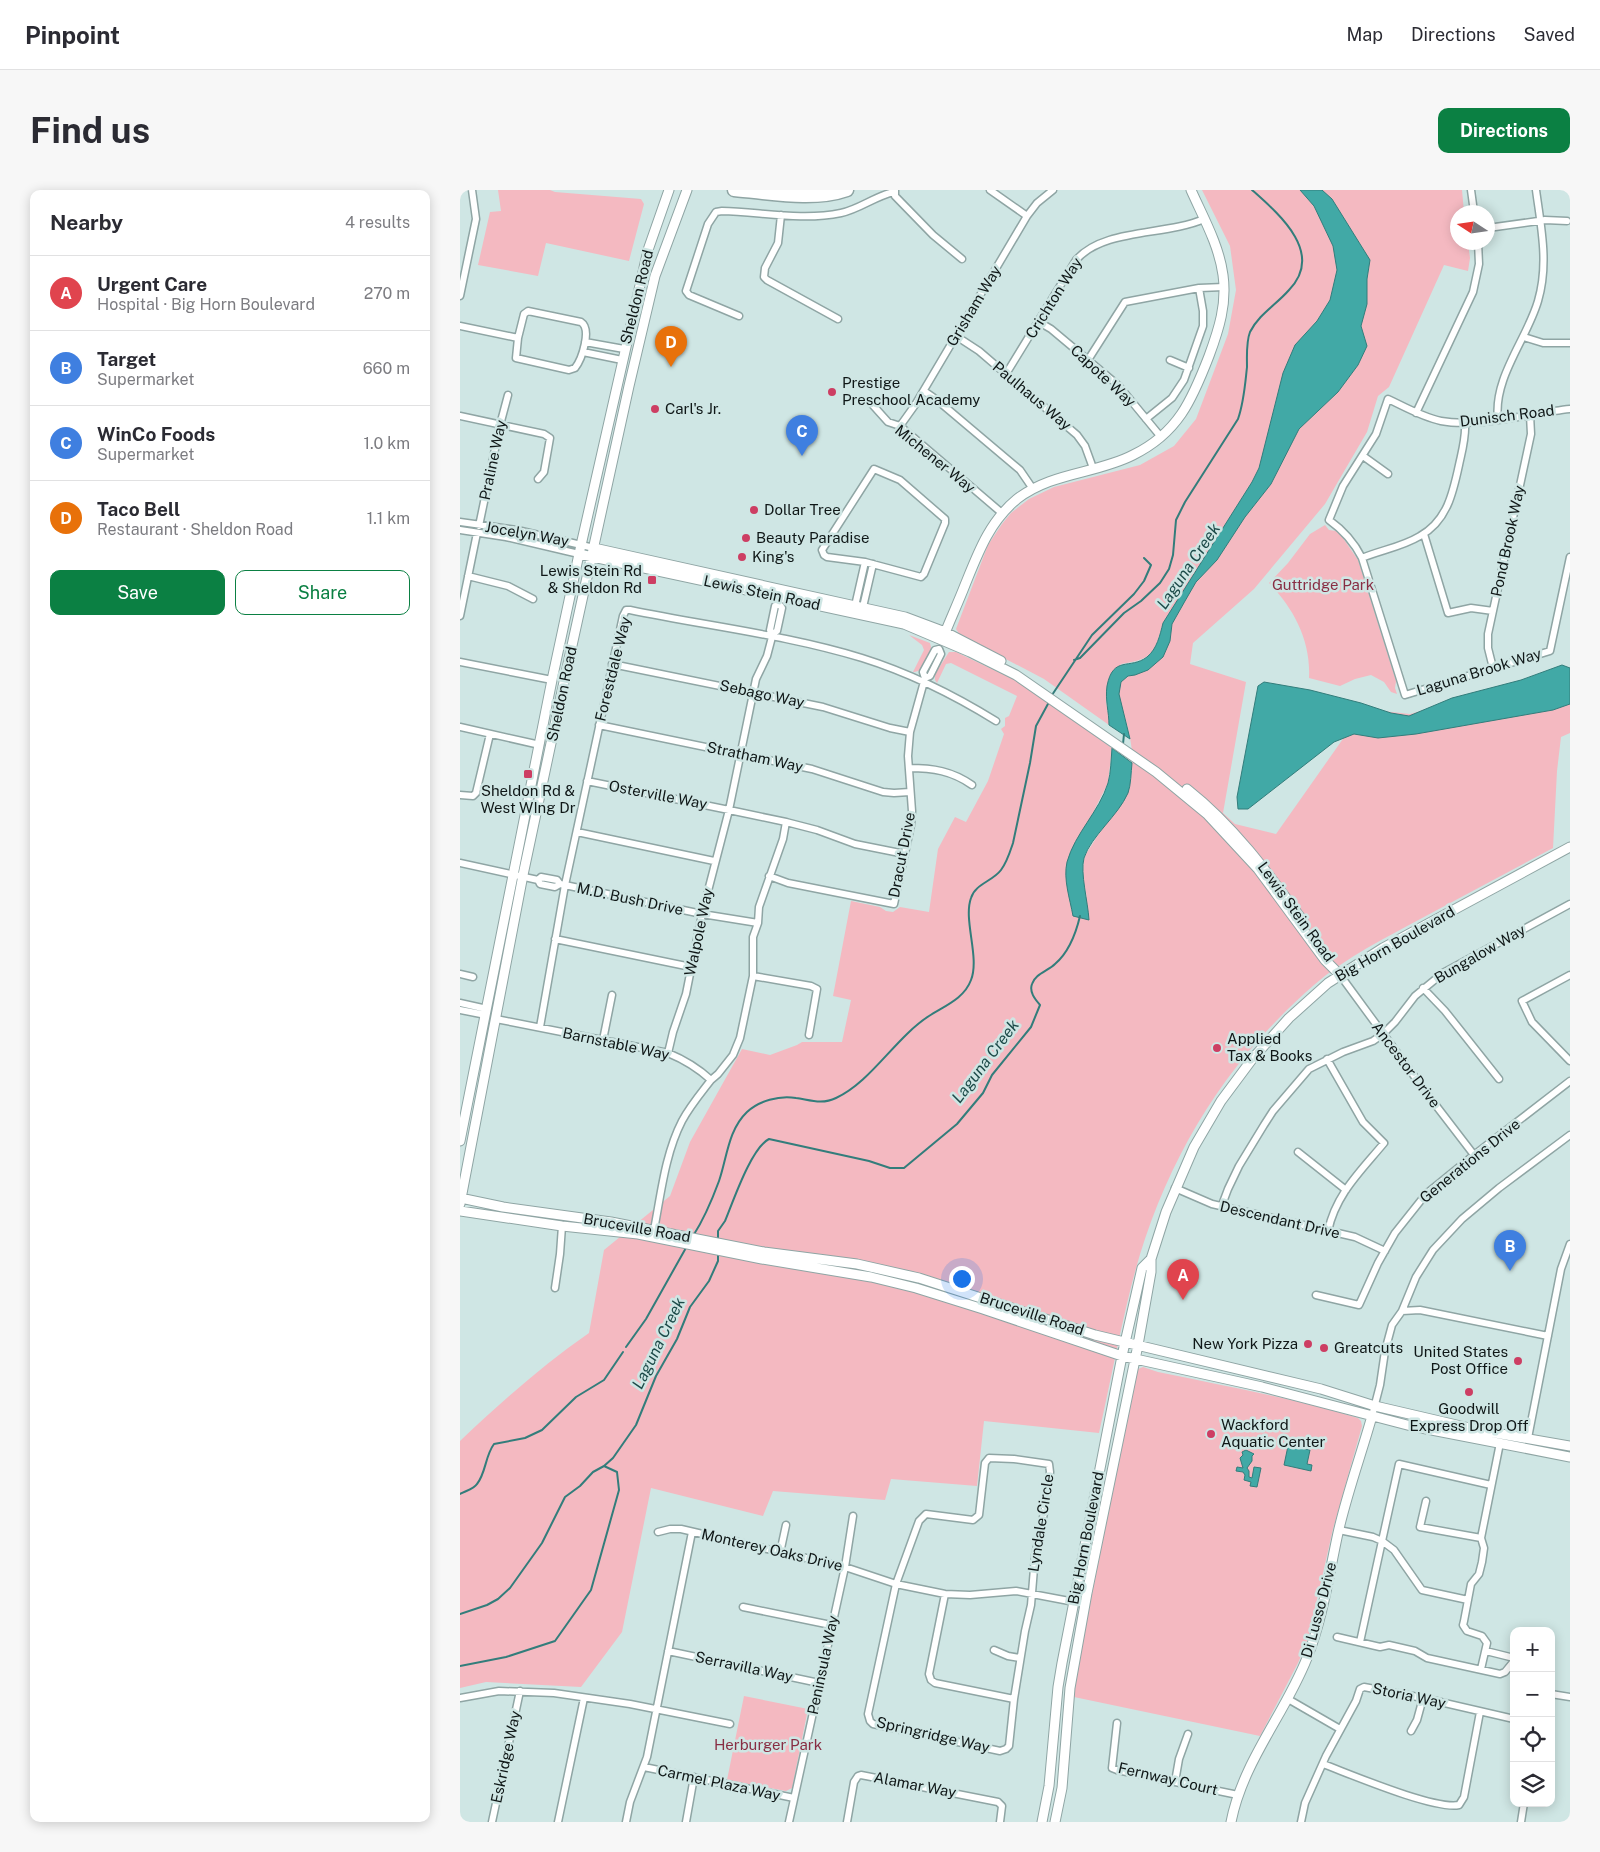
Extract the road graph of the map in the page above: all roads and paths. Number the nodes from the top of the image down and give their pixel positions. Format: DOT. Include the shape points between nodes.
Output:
graph roads {
  1 [pos="472,190"];
  2 [pos="669,190"];
  3 [pos="687,190"];
  4 [pos="734,190"];
  5 [pos="847,190"];
  6 [pos="990,190"];
  7 [pos="1053,190"];
  8 [pos="1191,190"];
  9 [pos="1471,190"];
  10 [pos="1536,190"];
  11 [pos="894,191"];
  12 [pos="1473,205"];
  13 [pos="781,215"];
  14 [pos="1027,216"];
  15 [pos="1204,219"];
  16 [pos="1540,220"];
  17 [pos="1567,221"];
  18 [pos="1495,227"];
  19 [pos="1478,250"];
  20 [pos="962,258"];
  21 [pos="640,283"];
  22 [pos="1224,287"];
  23 [pos="1199,288"];
  24 [pos="460,296"];
  25 [pos="739,316"];
  26 [pos="838,319"];
  27 [pos="1039,322"];
  28 [pos="460,326"];
  29 [pos="956,336"];
  30 [pos="1524,337"];
  31 [pos="518,338"];
  32 [pos="585,342"];
  33 [pos="1570,343"];
  34 [pos="600,344"];
  35 [pos="624,349"];
  36 [pos="583,352"];
  37 [pos="598,355"];
  38 [pos="622,360"];
  39 [pos="1088,360"];
  40 [pos="1170,360"];
  41 [pos="1189,368"];
  42 [pos="1006,374"];
  43 [pos="629,386"];
  44 [pos="924,391"];
  45 [pos="508,395"];
  46 [pos="870,402"];
  47 [pos="1570,409"];
  48 [pos="1416,413"];
  49 [pos="1530,414"];
  50 [pos="460,416"];
  51 [pos="1146,419"];
  52 [pos="1498,419"];
  53 [pos="1465,423"];
  54 [pos="500,425"];
  55 [pos="900,426"];
  56 [pos="1161,437"];
  57 [pos="1363,456"];
  58 [pos="1093,468"];
  59 [pos="1388,474"];
  60 [pos="538,479"];
  61 [pos="1033,489"];
  62 [pos="1003,514"];
  63 [pos="460,522"];
  64 [pos="479,526"];
  65 [pos="460,530"];
  66 [pos="477,533"];
  67 [pos="1424,534"];
  68 [pos="581,544"];
  69 [pos="594,548"];
  70 [pos="579,554"];
  71 [pos="1570,557"];
  72 [pos="591,558"];
  73 [pos="1362,558"];
  74 [pos="865,562"];
  75 [pos="873,564"];
  76 [pos="664,573"];
  77 [pos="468,576"];
  78 [pos="717,576"];
  79 [pos="721,585"];
  80 [pos="776,588"];
  81 [pos="533,599"];
  82 [pos="780,600"];
  83 [pos="859,607"];
  84 [pos="1493,611"];
  85 [pos="460,616"];
  86 [pos="772,636"];
  87 [pos="942,640"];
  88 [pos="460,662"];
  89 [pos="612,664"];
  90 [pos="1493,668"];
  91 [pos="924,679"];
  92 [pos="552,680"];
  93 [pos="754,692"];
  94 [pos="996,721"];
  95 [pos="599,725"];
  96 [pos="460,727"];
  97 [pos="910,732"];
  98 [pos="490,734"];
  99 [pos="540,744"];
  100 [pos="740,754"];
  101 [pos="909,768"];
  102 [pos="587,781"];
  103 [pos="972,785"];
  104 [pos="910,792"];
  105 [pos="460,795"];
  106 [pos="729,810"];
  107 [pos="786,822"];
  108 [pos="577,832"];
  109 [pos="1570,847"];
  110 [pos="905,854"];
  111 [pos="714,861"];
  112 [pos="460,863"];
  113 [pos="513,874"];
  114 [pos="523,876"];
  115 [pos="769,876"];
  116 [pos="563,885"];
  117 [pos="1570,904"];
  118 [pos="702,914"];
  119 [pos="758,923"];
  120 [pos="555,939"];
  121 [pos="691,967"];
  122 [pos="460,974"];
  123 [pos="1340,975"];
  124 [pos="1570,975"];
  125 [pos="753,976"];
  126 [pos="473,977"];
  127 [pos="1423,988"];
  128 [pos="612,995"];
  129 [pos="460,1003"];
  130 [pos="460,1010"];
  131 [pos="486,1012"];
  132 [pos="496,1019"];
  133 [pos="540,1027"];
  134 [pos="1383,1034"];
  135 [pos="809,1035"];
  136 [pos="603,1040"];
  137 [pos="668,1053"];
  138 [pos="1327,1059"];
  139 [pos="1570,1061"];
  140 [pos="1499,1079"];
  141 [pos="711,1080"];
  142 [pos="1570,1081"];
  143 [pos="462,1120"];
  144 [pos="1570,1135"];
  145 [pos="460,1141"];
  146 [pos="1298,1152"];
  147 [pos="1474,1155"];
  148 [pos="1175,1188"];
  149 [pos="1346,1190"];
  150 [pos="460,1200"];
  151 [pos="1222,1205"];
  152 [pos="460,1211"];
  153 [pos="562,1226"];
  154 [pos="654,1230"];
  155 [pos="1328,1231"];
  156 [pos="669,1236"];
  157 [pos="1570,1244"];
  158 [pos="728,1248"];
  159 [pos="1384,1251"];
  160 [pos="1151,1259"];
  161 [pos="555,1288"];
  162 [pos="1316,1295"];
  163 [pos="1402,1311"];
  164 [pos="1548,1336"];
  165 [pos="1126,1342"];
  166 [pos="1138,1344"];
  167 [pos="1122,1356"];
  168 [pos="1135,1358"];
  169 [pos="1374,1406"];
  170 [pos="1372,1416"];
  171 [pos="1460,1436"];
  172 [pos="1528,1438"];
  173 [pos="1500,1443"];
  174 [pos="1570,1446"];
  175 [pos="1570,1457"];
  176 [pos="1491,1486"];
  177 [pos="1426,1501"];
  178 [pos="853,1516"];
  179 [pos="786,1525"];
  180 [pos="1339,1530"];
  181 [pos="658,1532"];
  182 [pos="692,1532"];
  183 [pos="1480,1538"];
  184 [pos="1382,1541"];
  185 [pos="780,1552"];
  186 [pos="845,1567"];
  187 [pos="896,1584"];
  188 [pos="1032,1593"];
  189 [pos="945,1594"];
  190 [pos="1468,1600"];
  191 [pos="1074,1601"];
  192 [pos="1085,1604"];
  193 [pos="743,1607"];
  194 [pos="831,1625"];
  195 [pos="1337,1637"];
  196 [pos="1360,1642"];
  197 [pos="668,1650"];
  198 [pos="994,1650"];
  199 [pos="1486,1651"];
  200 [pos="1020,1658"];
  201 [pos="1510,1658"];
  202 [pos="1510,1664"];
  203 [pos="1481,1669"];
  204 [pos="819,1683"];
  205 [pos="520,1691"];
  206 [pos="1555,1695"];
  207 [pos="1570,1697"];
  208 [pos="460,1698"];
  209 [pos="584,1698"];
  210 [pos="1423,1698"];
  211 [pos="1014,1699"];
  212 [pos="1288,1699"];
  213 [pos="657,1710"];
  214 [pos="1480,1712"];
  215 [pos="1510,1718"];
  216 [pos="1117,1722"];
  217 [pos="730,1724"];
  218 [pos="1340,1729"];
  219 [pos="1411,1731"];
  220 [pos="1188,1734"];
  221 [pos="1323,1764"];
  222 [pos="644,1767"];
  223 [pos="694,1777"];
  224 [pos="1174,1782"];
  225 [pos="1238,1795"];
  226 [pos="794,1798"];
  227 [pos="1523,1807"];
  228 [pos="492,1822"];
  229 [pos="558,1822"];
  230 [pos="626,1822"];
  231 [pos="686,1822"];
  232 [pos="789,1822"];
  233 [pos="847,1822"];
  234 [pos="1000,1822"];
  235 [pos="1042,1822"];
  236 [pos="1055,1822"];
  237 [pos="1231,1822"];
  238 [pos="1301,1822"];
  239 [pos="1521,1822"];
  1 -- 24 [label="street" via="476,219"];
  2 -- 21 [label="main road, Sheldon Road"];
  3 -- 43 [label="main road, Sheldon Road" via="656,272"];
  4 -- 5 [label="highway" via="808,195"];
  6 -- 14 [label="street"];
  7 -- 14 [label="street, Grisham Way"];
  8 -- 15 [label="main road"];
  9 -- 12 [label="street"];
  10 -- 16 [label="street"];
  11 -- 13 [label="street" via="852,211 838,214"];
  11 -- 20 [label="street" via="895,196 933,235"];
  13 -- 25 [label="street" via="722,210 716,212 708,224 686,291"];
  13 -- 26 [label="street" via="778,243 765,268 764,277"];
  14 -- 29 [label="street, Grisham Way"];
  15 -- 22 [label="main road" via="1220,261"];
  15 -- 27 [label="street, Crichton Way" via="1189,225 1105,241 1088,248 1076,260"];
  16 -- 17 [label="street"];
  16 -- 18 [label="street"];
  16 -- 30 [label="street" via="1543,279"];
  19 -- 48 [label="street" via="1473,292"];
  21 -- 35 [label="main road, Sheldon Road"];
  21 -- 43 [label="main road" via="642,298 626,374"];
  22 -- 23 [label="street"];
  22 -- 56 [label="main road" via="1222,316 1198,385 1181,416"];
  23 -- 39 [label="street" via="1125,302"];
  23 -- 41 [label="street" via="1204,326"];
  27 -- 39 [label="street, Capote Way"];
  27 -- 42 [label="street, Crichton Way"];
  28 -- 31 [label="street"];
  29 -- 42 [label="street, Paulhaus Way"];
  29 -- 44 [label="street, Grisham Way"];
  30 -- 33 [label="street" via="1549,344"];
  30 -- 52 [label="street" via="1501,386"];
  31 -- 32 [label="street" via="525,311 528,311 581,322 586,328"];
  31 -- 36 [label="street" via="515,354 518,359 569,370 575,368"];
  32 -- 34 [label="street"];
  32 -- 36 [label="street"];
  34 -- 35 [label="street"];
  34 -- 37 [label="street"];
  35 -- 38 [label="main road, Sheldon Road"];
  36 -- 37 [label="street"];
  37 -- 38 [label="street"];
  38 -- 68 [label="main road, Sheldon Road"];
  39 -- 51 [label="street, Capote Way" via="1119,386"];
  40 -- 41 [label="street"];
  41 -- 51 [label="street" via="1177,392"];
  42 -- 58 [label="street, Paulhaus Way" via="1077,434"];
  43 -- 69 [label="main road, Sheldon Road"];
  44 -- 55 [label="street, Grisham Way"];
  44 -- 61 [label="street" via="1020,470"];
  45 -- 54 [label="street, Praline Way"];
  46 -- 55 [label="street, Michener Way" via="888,422"];
  47 -- 49 [label="street, Dunisch Road"];
  48 -- 53 [label="street, Dunisch Road" via="1440,421"];
  48 -- 57 [label="street, Laguna Brook Way" via="1388,399 1376,434"];
  49 -- 52 [label="street, Dunisch Road"];
  49 -- 84 [label="street, Pond Brook Way" via="1531,434"];
  50 -- 54 [label="street"];
  51 -- 56 [label="street, Capote Way"];
  52 -- 53 [label="street, Dunisch Road"];
  53 -- 67 [label="street" via="1465,441 1450,503"];
  54 -- 60 [label="street" via="550,438 544,472"];
  54 -- 64 [label="street, Praline Way"];
  55 -- 62 [label="street, Michener Way"];
  56 -- 58 [label="main road" via="1131,456"];
  57 -- 59 [label="street"];
  57 -- 73 [label="street, Laguna Brook Way" via="1343,486 1329,520 1352,541"];
  58 -- 61 [label="main road"];
  61 -- 62 [label="main road"];
  62 -- 87 [label="main road" via="982,544"];
  63 -- 64 [label="street, Jocelyn Way"];
  64 -- 68 [label="street, Jocelyn Way" via="517,530"];
  65 -- 66 [label="street, Jocelyn Way"];
  66 -- 70 [label="street, Jocelyn Way"];
  66 -- 77 [label="street"];
  67 -- 73 [label="street"];
  67 -- 84 [label="street" via="1448,614 1471,608"];
  68 -- 69 [label="street, Jocelyn Way"];
  68 -- 70 [label="main road, Sheldon Road"];
  69 -- 72 [label="main road, Sheldon Road"];
  69 -- 78 [label="main road, Lewis Stein Road"];
  70 -- 72 [label="main road, Lewis Stein Road"];
  70 -- 92 [label="main road, Sheldon Road"];
  71 -- 90 [label="street, Laguna Brook Way" via="1550,650"];
  72 -- 76 [label="main road, Lewis Stein Road"];
  72 -- 114 [label="main road, Sheldon Road"];
  73 -- 90 [label="street, Laguna Brook Way" via="1405,695"];
  74 -- 75 [label="street"];
  74 -- 75 [label="street" via="827,557 822,550 874,469 900,480 945,523 921,576"];
  74 -- 83 [label="street"];
  75 -- 83 [label="street"];
  76 -- 78 [label="main road" via="673,571 709,579"];
  76 -- 79 [label="main road, Lewis Stein Road"];
  77 -- 81 [label="street" via="508,586"];
  77 -- 85 [label="street"];
  78 -- 80 [label="main road, Lewis Stein Road"];
  79 -- 80 [label="main road" via="765,591"];
  79 -- 82 [label="main road, Lewis Stein Road"];
  80 -- 83 [label="main road, Lewis Stein Road"];
  82 -- 86 [label="street, Walpole Way" via="782,608 777,631"];
  82 -- 87 [label="main road, Lewis Stein Road" via="904,624"];
  83 -- 87 [label="main road, Lewis Stein Road" via="905,617"];
  84 -- 90 [label="street, Pond Brook Way" via="1488,641"];
  86 -- 89 [label="street, Forestdale Way" via="626,610"];
  86 -- 91 [label="street, Forestdale Way" via="862,658"];
  86 -- 93 [label="street, Walpole Way"];
  87 -- 91 [label="street, Dracut Drive" via="941,654 930,676"];
  87 -- 123 [label="main road, Lewis Stein Road" via="1019,670 1171,783 1231,838"];
  88 -- 92 [label="street"];
  89 -- 93 [label="street, Sebago Way"];
  89 -- 95 [label="street, Forestdale Way"];
  91 -- 94 [label="street, Forestdale Way"];
  91 -- 97 [label="street, Dracut Drive"];
  92 -- 99 [label="main road, Sheldon Road"];
  93 -- 97 [label="street, Sebago Way" via="823,706"];
  93 -- 100 [label="street, Walpole Way"];
  95 -- 100 [label="street, Stratham Way"];
  95 -- 102 [label="street, Forestdale Way"];
  96 -- 98 [label="street"];
  97 -- 101 [label="street, Dracut Drive"];
  98 -- 99 [label="street"];
  98 -- 105 [label="street" via="476,793 473,796"];
  99 -- 113 [label="main road, Sheldon Road"];
  100 -- 104 [label="street, Stratham Way" via="812,769 883,792"];
  100 -- 106 [label="street, Walpole Way"];
  101 -- 103 [label="street" via="930,768 955,774"];
  101 -- 104 [label="street, Dracut Drive"];
  102 -- 106 [label="street, Osterville Way"];
  102 -- 108 [label="street, Forestdale Way"];
  104 -- 110 [label="street, Dracut Drive" via="911,825"];
  106 -- 107 [label="street"];
  106 -- 111 [label="street, Walpole Way"];
  107 -- 110 [label="street" via="855,844"];
  107 -- 115 [label="street"];
  108 -- 111 [label="street"];
  108 -- 116 [label="street, Forestdale Way"];
  109 -- 123 [label="main road, Big Horn Boulevard" via="1383,948"];
  110 -- 115 [label="street, Dracut Drive" via="894,904 788,883"];
  111 -- 118 [label="street, Walpole Way"];
  112 -- 113 [label="street, M.D. Bush Drive"];
  113 -- 114 [label="street, M.D. Bush Drive"];
  113 -- 131 [label="main road, Sheldon Road"];
  114 -- 116 [label="street, M.D. Bush Drive" via="556,880"];
  114 -- 132 [label="main road, Sheldon Road"];
  115 -- 119 [label="street" via="759,907"];
  116 -- 118 [label="street, M.D. Bush Drive"];
  116 -- 120 [label="street, Forestdale Way"];
  117 -- 127 [label="street, Bungalow Way" via="1443,973"];
  118 -- 119 [label="street, M.D. Bush Drive"];
  118 -- 121 [label="street, Walpole Way"];
  119 -- 125 [label="street" via="753,937"];
  120 -- 121 [label="street"];
  120 -- 133 [label="street, Forestdale Way"];
  121 -- 137 [label="street, Walpole Way"];
  122 -- 126 [label="street"];
  123 -- 134 [label="street, Ancestor Drive"];
  123 -- 148 [label="main road, Big Horn Boulevard" via="1289,1018 1242,1072 1207,1123"];
  124 -- 139 [label="street" via="1522,1001 1532,1022"];
  125 -- 135 [label="street" via="816,989"];
  125 -- 141 [label="street" via="737,1048"];
  127 -- 134 [label="street, Bungalow Way"];
  127 -- 140 [label="street"];
  128 -- 136 [label="street"];
  129 -- 131 [label="street"];
  130 -- 131 [label="street"];
  131 -- 143 [label="main road, Sheldon Road"];
  132 -- 133 [label="street, Barnstable Way"];
  132 -- 150 [label="main road, Sheldon Road"];
  133 -- 136 [label="street, Barnstable Way"];
  134 -- 138 [label="street, Bungalow Way"];
  134 -- 147 [label="street, Ancestor Drive"];
  136 -- 137 [label="street, Barnstable Way"];
  137 -- 141 [label="street, Barnstable Way" via="685,1060"];
  138 -- 149 [label="street" via="1363,1122 1384,1143"];
  138 -- 151 [label="street, Bungalow Way" via="1304,1074 1273,1112 1239,1166"];
  141 -- 154 [label="street" via="689,1109 676,1135"];
  142 -- 147 [label="street, Generations Drive"];
  143 -- 145 [label="main road, Sheldon Road"];
  144 -- 163 [label="street" via="1499,1188 1450,1231 1421,1270"];
  146 -- 149 [label="street"];
  147 -- 159 [label="street, Generations Drive" via="1426,1194"];
  148 -- 151 [label="street, Descendant Drive"];
  148 -- 160 [label="main road, Big Horn Boulevard"];
  149 -- 155 [label="street" via="1334,1208"];
  150 -- 154 [label="main road, Bruceville Road"];
  151 -- 155 [label="street, Descendant Drive"];
  152 -- 153 [label="main road, Bruceville Road"];
  153 -- 156 [label="main road, Bruceville Road"];
  153 -- 161 [label="street"];
  154 -- 156 [label="main road, Bruceville Road"];
  155 -- 159 [label="street, Descendant Drive" via="1355,1237"];
  156 -- 158 [label="main road, Bruceville Road"];
  157 -- 164 [label="street" via="1561,1269"];
  158 -- 165 [label="main road, Bruceville Road" via="857,1264 919,1278"];
  158 -- 167 [label="main road, Bruceville Road" via="916,1288"];
  159 -- 162 [label="street, Generations Drive" via="1359,1305"];
  160 -- 165 [label="main road, Big Horn Boulevard" via="1142,1268"];
  160 -- 166 [label="main road, Big Horn Boulevard"];
  163 -- 164 [label="street" via="1420,1310"];
  163 -- 169 [label="street" via="1388,1336"];
  164 -- 172 [label="street"];
  165 -- 166 [label="main road, Bruceville Road"];
  165 -- 167 [label="main road, Big Horn Boulevard"];
  166 -- 168 [label="main road, Big Horn Boulevard"];
  166 -- 169 [label="main road, Bruceville Road" via="1321,1389"];
  167 -- 168 [label="main road, Bruceville Road"];
  167 -- 191 [label="main road, Big Horn Boulevard"];
  168 -- 170 [label="main road, Bruceville Road"];
  168 -- 192 [label="main road, Big Horn Boulevard"];
  169 -- 170 [label="street"];
  169 -- 172 [label="main road, Bruceville Road"];
  170 -- 171 [label="main road, Bruceville Road"];
  170 -- 180 [label="main road, Di Lusso Drive"];
  171 -- 172 [label="main road" via="1472,1434 1519,1442"];
  171 -- 173 [label="main road, Bruceville Road"];
  172 -- 174 [label="main road, Bruceville Road"];
  173 -- 175 [label="main road, Bruceville Road"];
  173 -- 176 [label="street"];
  176 -- 183 [label="street"];
  176 -- 184 [label="street" via="1399,1464"];
  177 -- 183 [label="street" via="1420,1527"];
  178 -- 186 [label="street, Peninsula Way"];
  179 -- 185 [label="street"];
  180 -- 184 [label="street"];
  180 -- 212 [label="main road, Di Lusso Drive" via="1311,1647"];
  181 -- 182 [label="street" via="670,1529"];
  182 -- 185 [label="street, Monterey Oaks Drive"];
  182 -- 197 [label="street, Monterey Oaks Drive"];
  183 -- 190 [label="street" via="1484,1548 1482,1562 1479,1574 1471,1584"];
  184 -- 190 [label="street" via="1394,1550 1422,1590"];
  184 -- 196 [label="street"];
  185 -- 186 [label="street, Monterey Oaks Drive"];
  186 -- 187 [label="street, Monterey Oaks Drive"];
  186 -- 194 [label="street, Peninsula Way"];
  187 -- 188 [label="street, Lyndale Circle" via="920,1518 926,1514 977,1518 985,1463 989,1458 1014,1459 1049,1464"];
  187 -- 189 [label="street, Monterey Oaks Drive"];
  187 -- 211 [label="street, Springridge Way" via="868,1714 873,1724 1000,1751 1009,1746"];
  188 -- 189 [label="street, Monterey Oaks Drive"];
  188 -- 191 [label="street, Monterey Oaks Drive"];
  188 -- 200 [label="street, Springridge Way"];
  189 -- 211 [label="street" via="928,1674 931,1680"];
  190 -- 199 [label="street" via="1463,1625 1470,1633 1484,1638"];
  191 -- 192 [label="street, Monterey Oaks Drive"];
  191 -- 235 [label="main road, Big Horn Boulevard" via="1058,1687 1049,1786"];
  192 -- 236 [label="main road, Big Horn Boulevard" via="1070,1688 1062,1788"];
  193 -- 194 [label="street"];
  194 -- 204 [label="street, Peninsula Way"];
  195 -- 196 [label="street"];
  196 -- 203 [label="street" via="1380,1647 1389,1645 1415,1651 1427,1658"];
  197 -- 204 [label="street, Serravilla Way"];
  197 -- 213 [label="street, Monterey Oaks Drive"];
  198 -- 200 [label="street"];
  199 -- 201 [label="street"];
  199 -- 203 [label="street"];
  200 -- 211 [label="street, Springridge Way"];
  202 -- 203 [label="street" via="1502,1674"];
  204 -- 226 [label="street, Peninsula Way"];
  205 -- 208 [label="street"];
  205 -- 209 [label="street"];
  205 -- 228 [label="street, Eskridge Way"];
  206 -- 207 [label="street"];
  209 -- 213 [label="street"];
  209 -- 229 [label="street"];
  210 -- 214 [label="street, Storia Way"];
  210 -- 218 [label="street, Storia Way" via="1364,1687"];
  210 -- 219 [label="street"];
  212 -- 218 [label="street"];
  212 -- 225 [label="main road, Di Lusso Drive"];
  213 -- 217 [label="street"];
  213 -- 222 [label="street, Monterey Oaks Drive"];
  214 -- 215 [label="street, Storia Way"];
  214 -- 221 [label="street" via="1464,1797 1458,1805 1422,1800"];
  216 -- 224 [label="street, Fernway Court" via="1112,1768"];
  218 -- 221 [label="street, Storia Way"];
  220 -- 224 [label="street"];
  221 -- 238 [label="street, Storia Way" via="1305,1803"];
  222 -- 223 [label="street, Carmel Plaza Way"];
  222 -- 230 [label="street, Monterey Oaks Drive"];
  223 -- 226 [label="street, Carmel Plaza Way"];
  223 -- 231 [label="street"];
  224 -- 225 [label="street, Fernway Court"];
  225 -- 237 [label="main road, Di Lusso Drive"];
  226 -- 232 [label="street, Peninsula Way"];
  227 -- 239 [label="street"];
  233 -- 234 [label="street, Alamar Way" via="854,1782 862,1775 998,1802 1002,1806"];
}
